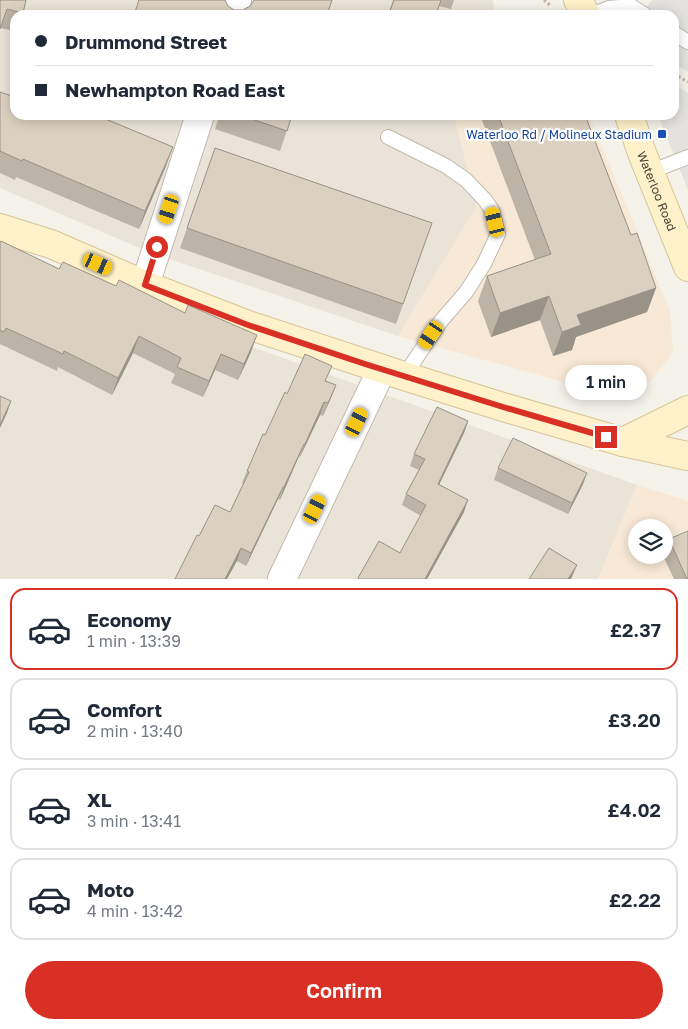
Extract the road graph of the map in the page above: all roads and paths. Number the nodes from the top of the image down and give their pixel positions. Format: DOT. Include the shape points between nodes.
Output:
graph roads {
  1 [pos="604,10"];
  2 [pos="638,10"];
  3 [pos="198,120"];
  4 [pos="630,120"];
  5 [pos="388,138"];
  6 [pos="688,157"];
  7 [pos="650,172"];
  8 [pos="0,228"];
  9 [pos="688,268"];
  10 [pos="145,285"];
  11 [pos="393,373"];
  12 [pos="688,410"];
  13 [pos="623,442"];
  14 [pos="688,456"];
  15 [pos="282,579"];
  1 -- 2 [label="lane" via="632,6"];
  3 -- 10 [label="street"];
  4 -- 7 [label="street, Waterloo Road"];
  5 -- 11 [label="lane" via="446,166 466,180 492,210 498,234 466,292"];
  6 -- 7 [label="lane"];
  7 -- 9 [label="street, Waterloo Road"];
  8 -- 10 [label="street" via="51,244"];
  10 -- 11 [label="street" via="248,325"];
  11 -- 13 [label="street"];
  11 -- 15 [label="street"];
  12 -- 13 [label="street"];
  13 -- 14 [label="street"];
}
